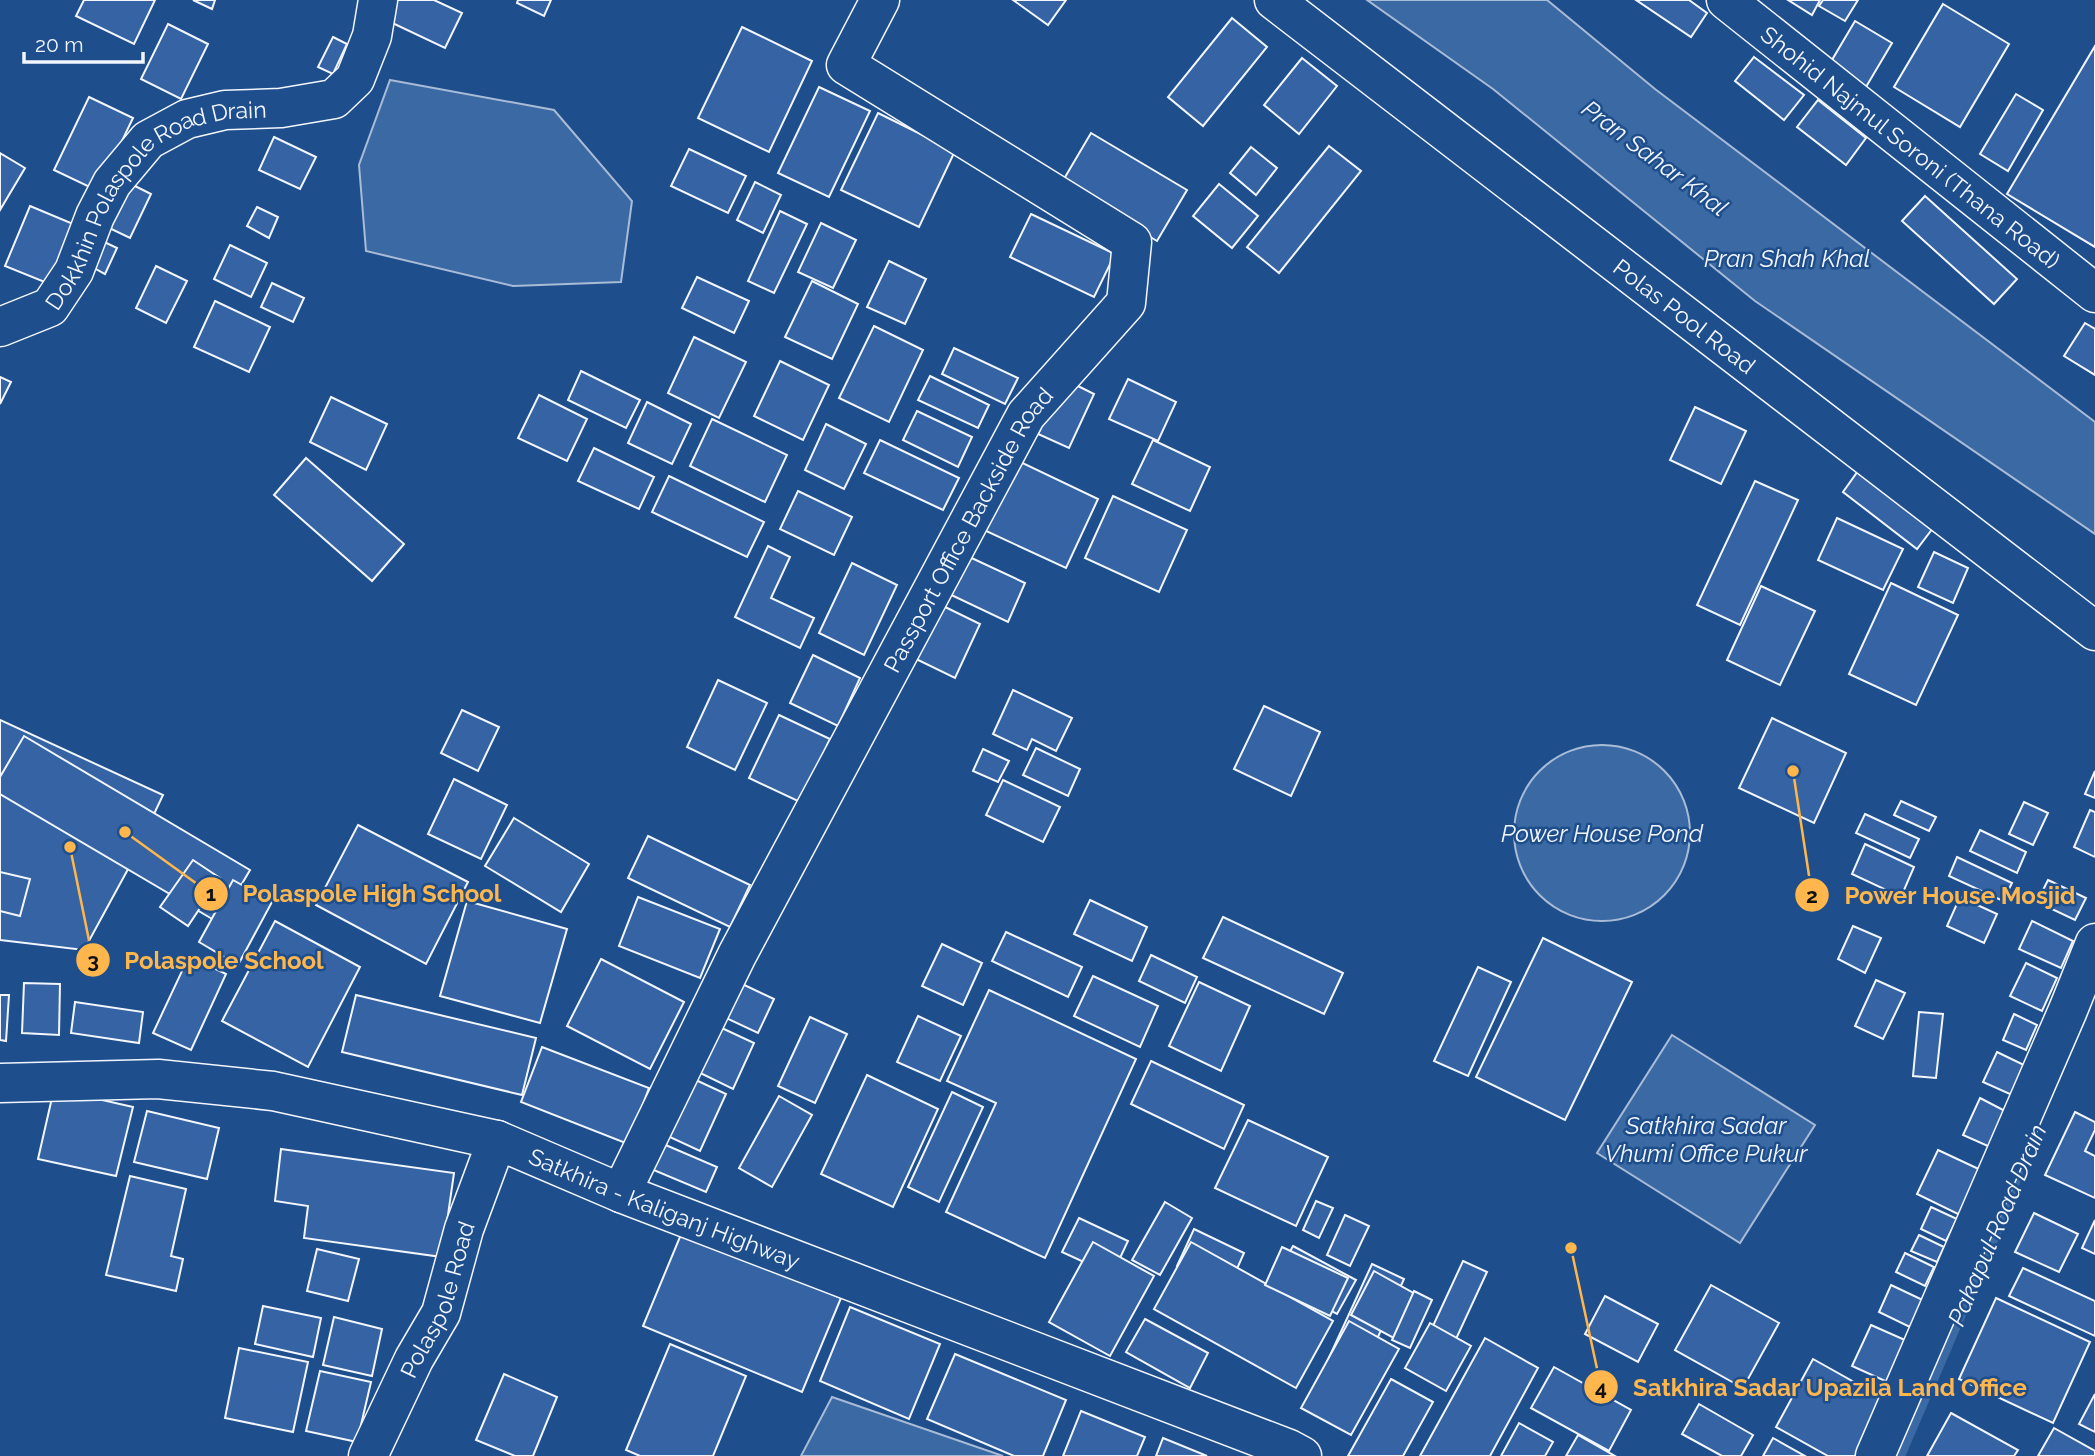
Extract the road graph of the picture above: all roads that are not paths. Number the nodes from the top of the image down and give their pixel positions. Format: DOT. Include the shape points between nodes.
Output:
graph roads {
  1 [pos="378,0"];
  2 [pos="880,0"];
  3 [pos="1274,0"];
  4 [pos="1726,0"];
  5 [pos="2095,293"];
  6 [pos="0,327"];
  7 [pos="2095,631"];
  8 [pos="2095,943"];
  9 [pos="0,1083"];
  10 [pos="496,1140"];
  11 [pos="621,1193"];
  12 [pos="368,1456"];
  13 [pos="1302,1456"];
  14 [pos="1875,1456"];
  1 -- 6 [label="main road, Dokkhin Polaspole Road Drain" via="372,36 355,79 334,99 281,108 225,110 187,119 148,140 111,183 74,271 50,307"];
  2 -- 11 [label="main road, Passport Office Backside Road" via="846,65 1132,242 1126,303 1026,415 737,955"];
  3 -- 7 [label="main road, Polas Pool Road"];
  4 -- 5 [label="main road, Shohid Najmul Soroni (Thana Road)"];
  8 -- 14 [label="main road"];
  9 -- 10 [label="main road, Satkhira - Kaliganj Highway" via="158,1079 273,1090"];
  10 -- 11 [label="main road, Satkhira - Kaliganj Highway"];
  10 -- 12 [label="main road, Polaspole Road" via="464,1229 442,1313 414,1359"];
  11 -- 13 [label="main road, Satkhira - Kaliganj Highway"];
}
